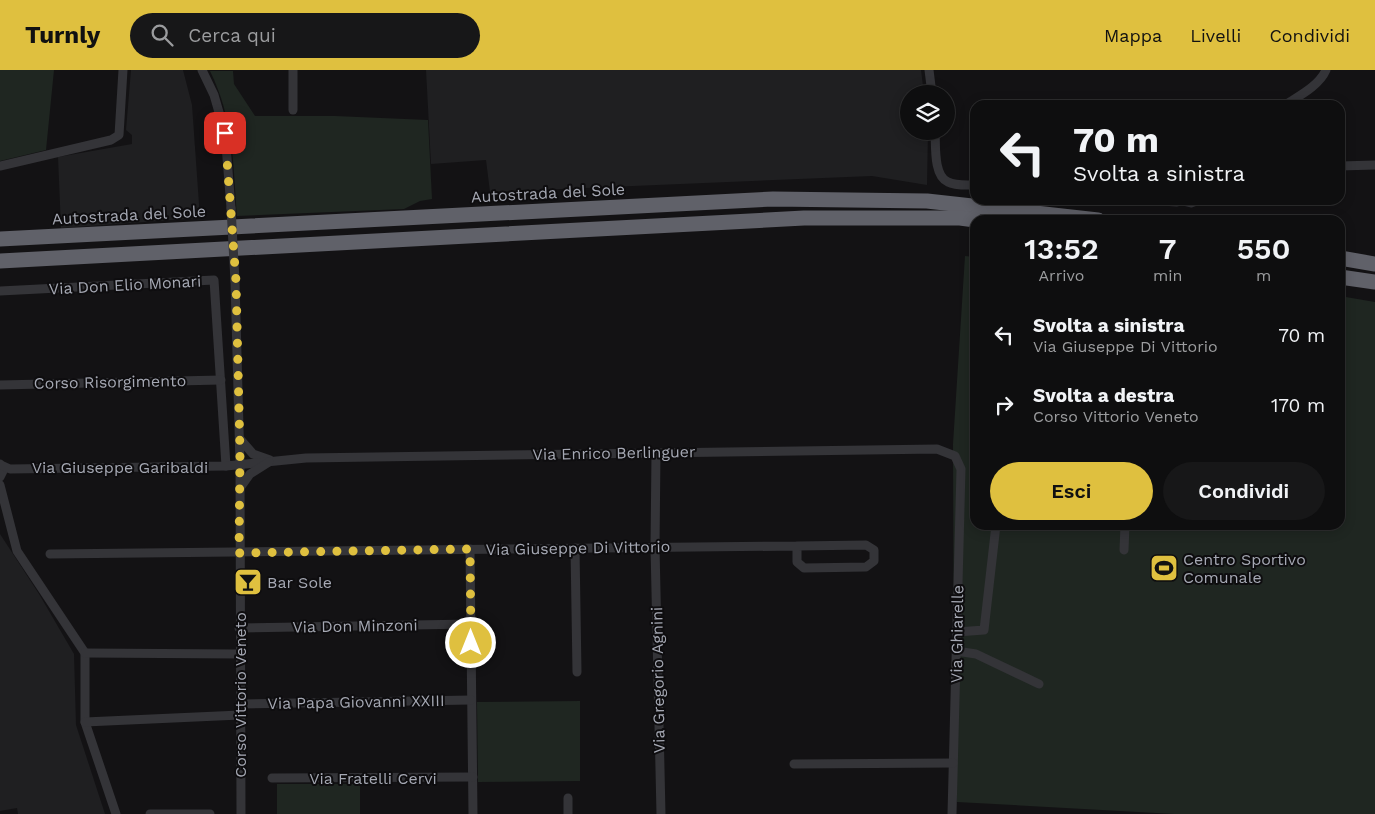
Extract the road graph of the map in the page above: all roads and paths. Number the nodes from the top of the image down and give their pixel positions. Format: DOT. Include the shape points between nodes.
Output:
graph roads {
  1 [pos="123,70"];
  2 [pos="202,70"];
  3 [pos="293,70"];
  4 [pos="929,70"];
  5 [pos="1326,70"];
  6 [pos="931,85"];
  7 [pos="1291,100"];
  8 [pos="293,110"];
  9 [pos="936,140"];
  10 [pos="1375,164"];
  11 [pos="0,166"];
  12 [pos="1345,166"];
  13 [pos="970,185"];
  14 [pos="1053,215"];
  15 [pos="970,219"];
  16 [pos="0,239"];
  17 [pos="1345,259"];
  18 [pos="0,261"];
  19 [pos="1375,264"];
  20 [pos="1345,277"];
  21 [pos="1375,282"];
  22 [pos="0,291"];
  23 [pos="221,380"];
  24 [pos="0,385"];
  25 [pos="240,439"];
  26 [pos="656,453"];
  27 [pos="955,456"];
  28 [pos="271,461"];
  29 [pos="240,464"];
  30 [pos="1,465"];
  31 [pos="226,466"];
  32 [pos="0,477"];
  33 [pos="0,485"];
  34 [pos="240,489"];
  35 [pos="995,530"];
  36 [pos="1125,530"];
  37 [pos="797,546"];
  38 [pos="655,547"];
  39 [pos="575,548"];
  40 [pos="470,549"];
  41 [pos="1124,550"];
  42 [pos="239,553"];
  43 [pos="50,554"];
  44 [pos="471,624"];
  45 [pos="239,628"];
  46 [pos="956,632"];
  47 [pos="956,651"];
  48 [pos="85,653"];
  49 [pos="240,654"];
  50 [pos="577,672"];
  51 [pos="1039,684"];
  52 [pos="471,700"];
  53 [pos="240,704"];
  54 [pos="240,715"];
  55 [pos="85,722"];
  56 [pos="953,763"];
  57 [pos="794,764"];
  58 [pos="473,777"];
  59 [pos="272,778"];
  60 [pos="568,798"];
  61 [pos="116,814"];
  62 [pos="150,814"];
  63 [pos="210,814"];
  64 [pos="241,814"];
  65 [pos="473,814"];
  66 [pos="568,814"];
  67 [pos="661,814"];
  68 [pos="952,814"];
  1 -- 11 [label="street" via="119,135 111,140"];
  2 -- 25 [label="street, Corso Vittorio Veneto, bridge" via="214,95 225,133 236,281"];
  3 -- 8 [label="street"];
  4 -- 6 [label="street"];
  5 -- 7 [label="street" via="1315,84"];
  9 -- 13 [label="street" via="938,171 943,179 949,183"];
  10 -- 12 [label="street"];
  14 -- 16 [label="highway, Autostrada del Sole" via="927,201 773,199"];
  15 -- 18 [label="highway" via="804,218"];
  17 -- 19 [label="highway"];
  20 -- 21 [label="highway"];
  22 -- 23 [label="street, Via Don Elio Monari" via="214,280"];
  23 -- 24 [label="street, Corso Risorgimento"];
  23 -- 31 [label="street, Via Don Elio Monari"];
  25 -- 28 [label="street, Via Enrico Berlinguer" via="253,454"];
  25 -- 29 [label="street, Corso Vittorio Veneto"];
  26 -- 27 [label="street, Via Enrico Berlinguer" via="937,449"];
  26 -- 28 [label="street, Via Enrico Berlinguer"];
  26 -- 38 [label="street, Via Gregorio Agnini"];
  27 -- 46 [label="street, Via Ghiarelle" via="961,469"];
  28 -- 29 [label="street, Via Enrico Berlinguer"];
  28 -- 34 [label="street" via="250,474"];
  29 -- 31 [label="street, Via Giuseppe Garibaldi"];
  29 -- 34 [label="street, Corso Vittorio Veneto"];
  30 -- 31 [label="street, Via Giuseppe Garibaldi" via="10,468"];
  30 -- 32 [label="street"];
  33 -- 48 [label="street" via="17,551"];
  34 -- 42 [label="street, Corso Vittorio Veneto"];
  35 -- 46 [label="street" via="984,630"];
  36 -- 41 [label="street"];
  37 -- 37 [label="street, Via Giuseppe Di Vittorio" via="797,562 804,568 866,567 874,562 874,550 866,545"];
  37 -- 38 [label="street, Via Giuseppe Di Vittorio"];
  38 -- 39 [label="street, Via Giuseppe Di Vittorio"];
  38 -- 67 [label="street, Via Gregorio Agnini"];
  39 -- 40 [label="street, Via Giuseppe Di Vittorio"];
  39 -- 50 [label="street"];
  40 -- 42 [label="street, Via Giuseppe Di Vittorio"];
  40 -- 44 [label="street"];
  42 -- 43 [label="street, Via Giuseppe Di Vittorio"];
  42 -- 45 [label="street, Corso Vittorio Veneto"];
  44 -- 45 [label="street, Via Don Minzoni"];
  44 -- 52 [label="street"];
  45 -- 49 [label="street, Corso Vittorio Veneto"];
  46 -- 47 [label="street, Via Ghiarelle"];
  47 -- 51 [label="street" via="976,654"];
  47 -- 56 [label="street, Via Ghiarelle"];
  48 -- 49 [label="street"];
  48 -- 55 [label="street"];
  49 -- 53 [label="street, Corso Vittorio Veneto"];
  52 -- 53 [label="street, Via Papa Giovanni XXIII"];
  52 -- 58 [label="street"];
  53 -- 54 [label="street, Corso Vittorio Veneto"];
  54 -- 55 [label="street"];
  54 -- 64 [label="street, Corso Vittorio Veneto"];
  55 -- 61 [label="street"];
  56 -- 57 [label="street"];
  56 -- 68 [label="street, Via Ghiarelle"];
  58 -- 59 [label="street, Via Fratelli Cervi"];
  58 -- 65 [label="street"];
  60 -- 66 [label="street"];
  62 -- 63 [label="street"];
}
